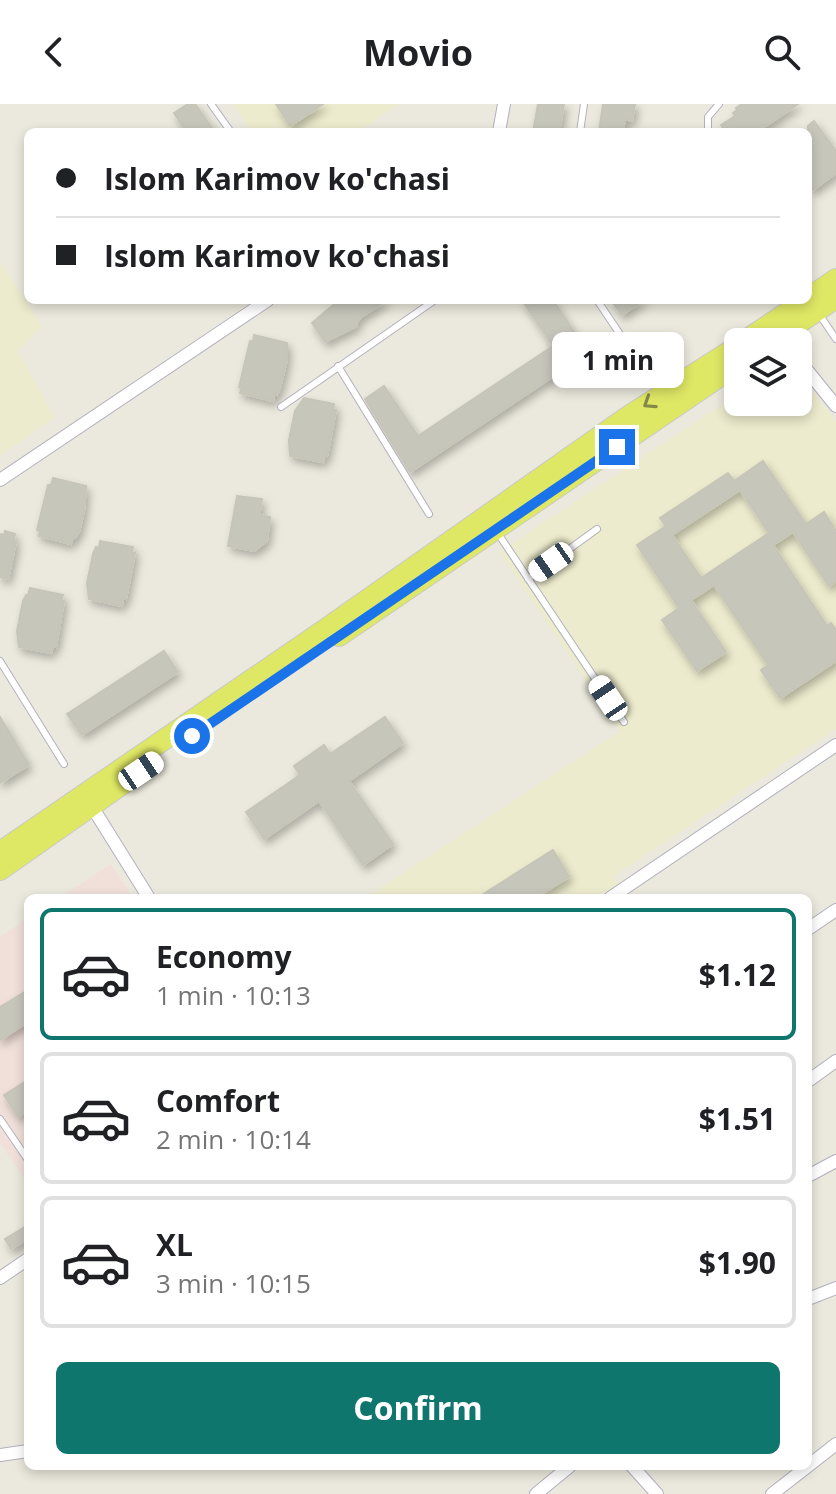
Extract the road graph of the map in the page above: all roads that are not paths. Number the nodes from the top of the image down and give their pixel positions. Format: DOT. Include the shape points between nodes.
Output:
graph roads {
  1 [pos="211,104"];
  2 [pos="504,104"];
  3 [pos="584,104"];
  4 [pos="719,104"];
  5 [pos="228,128"];
  6 [pos="500,128"];
  7 [pos="581,128"];
  8 [pos="708,128"];
  9 [pos="836,279"];
  10 [pos="836,298"];
  11 [pos="812,301"];
  12 [pos="812,303"];
  13 [pos="262,304"];
  14 [pos="429,304"];
  15 [pos="600,304"];
  16 [pos="808,304"];
  17 [pos="809,304"];
  18 [pos="811,304"];
  19 [pos="767,328"];
  20 [pos="788,328"];
  21 [pos="836,339"];
  22 [pos="724,355"];
  23 [pos="338,366"];
  24 [pos="642,367"];
  25 [pos="724,374"];
  26 [pos="812,376"];
  27 [pos="836,406"];
  28 [pos="281,407"];
  29 [pos="0,480"];
  30 [pos="429,514"];
  31 [pos="495,529"];
  32 [pos="597,529"];
  33 [pos="528,579"];
  34 [pos="0,661"];
  35 [pos="624,722"];
  36 [pos="836,745"];
  37 [pos="64,764"];
  38 [pos="91,805"];
  39 [pos="0,852"];
  40 [pos="0,870"];
  41 [pos="147,894"];
  42 [pos="616,894"];
  43 [pos="836,910"];
  44 [pos="812,926"];
  45 [pos="836,1061"];
  46 [pos="812,1078"];
  47 [pos="0,1119"];
  48 [pos="24,1154"];
  49 [pos="836,1161"];
  50 [pos="812,1174"];
  51 [pos="24,1262"];
  52 [pos="0,1278"];
  53 [pos="836,1288"];
  54 [pos="812,1294"];
  55 [pos="836,1444"];
  56 [pos="24,1452"];
  57 [pos="0,1455"];
  58 [pos="812,1463"];
  59 [pos="565,1470"];
  60 [pos="636,1470"];
  61 [pos="803,1470"];
  62 [pos="536,1494"];
  63 [pos="657,1494"];
  64 [pos="772,1494"];
  1 -- 5 [label="lane"];
  2 -- 6 [label="street"];
  3 -- 7 [label="lane"];
  4 -- 8 [label="lane" via="708,117"];
  9 -- 11 [label="main road"];
  10 -- 12 [label="main road"];
  13 -- 29 [label="street"];
  14 -- 23 [label="lane"];
  15 -- 24 [label="lane"];
  16 -- 19 [label="main road"];
  17 -- 20 [label="main road"];
  18 -- 21 [label="lane"];
  22 -- 39 [label="main road, one-way"];
  23 -- 28 [label="lane"];
  23 -- 30 [label="lane"];
  25 -- 31 [label="main road"];
  26 -- 27 [label="street"];
  31 -- 33 [label="lane"];
  31 -- 38 [label="main road"];
  32 -- 33 [label="lane"];
  33 -- 35 [label="lane"];
  34 -- 37 [label="lane"];
  36 -- 42 [label="street"];
  38 -- 40 [label="main road"];
  38 -- 41 [label="street"];
  43 -- 44 [label="street"];
  45 -- 46 [label="street"];
  47 -- 48 [label="lane"];
  49 -- 50 [label="street"];
  51 -- 52 [label="street"];
  53 -- 54 [label="street"];
  55 -- 58 [label="street"];
  56 -- 57 [label="street"];
  59 -- 62 [label="street"];
  60 -- 63 [label="street"];
  61 -- 64 [label="street"];
}
